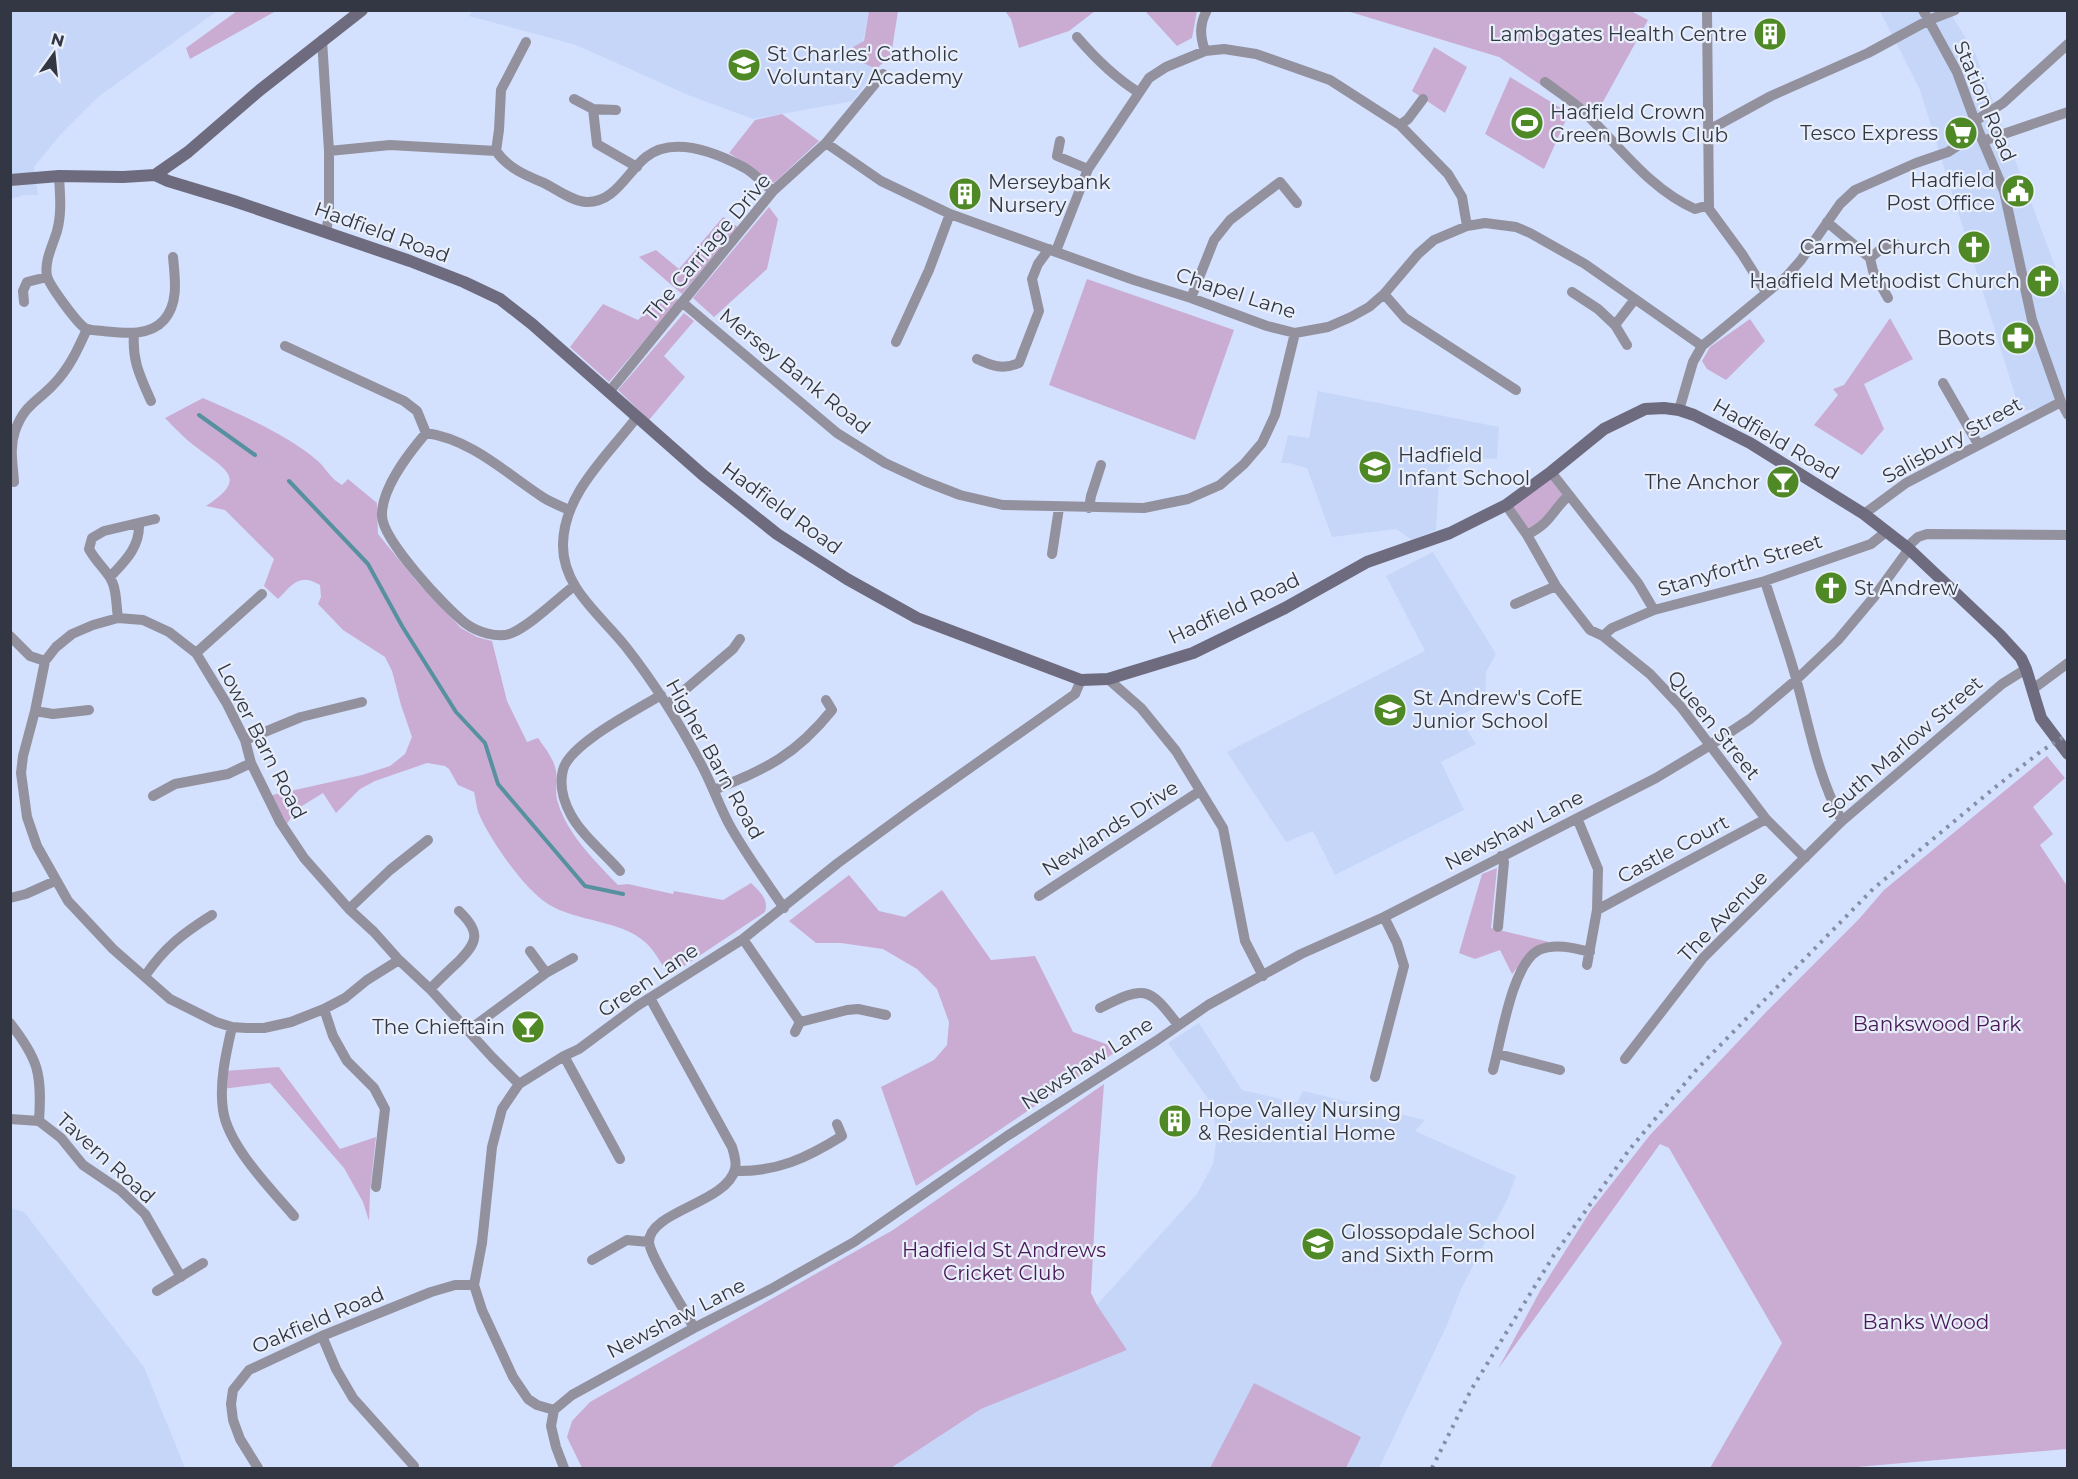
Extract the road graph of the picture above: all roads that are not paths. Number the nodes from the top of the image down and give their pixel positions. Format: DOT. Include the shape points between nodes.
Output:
graph roads {
  1 [pos="362,10"];
  2 [pos="1207,10"];
  3 [pos="1707,10"];
  4 [pos="1955,10"];
  5 [pos="1926,15"];
  6 [pos="1077,37"];
  7 [pos="322,40"];
  8 [pos="526,42"];
  9 [pos="2067,44"];
  10 [pos="1205,51"];
  11 [pos="883,74"];
  12 [pos="1545,82"];
  13 [pos="1138,92"];
  14 [pos="574,99"];
  15 [pos="1423,99"];
  16 [pos="593,109"];
  17 [pos="616,110"];
  18 [pos="2067,112"];
  19 [pos="1400,125"];
  20 [pos="1710,130"];
  21 [pos="1979,132"];
  22 [pos="1060,141"];
  23 [pos="826,143"];
  24 [pos="329,151"];
  25 [pos="496,151"];
  26 [pos="637,167"];
  27 [pos="1088,169"];
  28 [pos="155,175"];
  29 [pos="59,176"];
  30 [pos="10,180"];
  31 [pos="773,191"];
  32 [pos="1297,203"];
  33 [pos="1709,207"];
  34 [pos="950,214"];
  35 [pos="1827,222"];
  36 [pos="1467,226"];
  37 [pos="326,232"];
  38 [pos="1896,244"];
  39 [pos="1053,250"];
  40 [pos="173,257"];
  41 [pos="1870,258"];
  42 [pos="47,277"];
  43 [pos="1572,292"];
  44 [pos="1766,292"];
  45 [pos="1384,294"];
  46 [pos="1191,297"];
  47 [pos="1888,298"];
  48 [pos="1635,299"];
  49 [pos="24,302"];
  50 [pos="683,303"];
  51 [pos="1615,325"];
  52 [pos="87,329"];
  53 [pos="1295,333"];
  54 [pos="134,334"];
  55 [pos="896,342"];
  56 [pos="1627,345"];
  57 [pos="285,346"];
  58 [pos="1702,346"];
  59 [pos="977,359"];
  60 [pos="1943,383"];
  61 [pos="1516,390"];
  62 [pos="609,392"];
  63 [pos="151,400"];
  64 [pos="2061,402"];
  65 [pos="1679,410"];
  66 [pos="2067,415"];
  67 [pos="637,417"];
  68 [pos="426,433"];
  69 [pos="1978,444"];
  70 [pos="1101,465"];
  71 [pos="1551,472"];
  72 [pos="14,482"];
  73 [pos="1569,495"];
  74 [pos="1506,505"];
  75 [pos="1059,508"];
  76 [pos="1089,508"];
  77 [pos="569,510"];
  78 [pos="1864,514"];
  79 [pos="155,519"];
  80 [pos="139,524"];
  81 [pos="1887,531"];
  82 [pos="1527,535"];
  83 [pos="2067,535"];
  84 [pos="1908,548"];
  85 [pos="1052,554"];
  86 [pos="110,577"];
  87 [pos="1765,581"];
  88 [pos="574,586"];
  89 [pos="1556,586"];
  90 [pos="262,594"];
  91 [pos="1515,604"];
  92 [pos="1654,610"];
  93 [pos="117,618"];
  94 [pos="10,636"];
  95 [pos="1603,636"];
  96 [pos="740,639"];
  97 [pos="196,653"];
  98 [pos="45,661"];
  99 [pos="2067,663"];
  100 [pos="2026,669"];
  101 [pos="1108,679"];
  102 [pos="1081,680"];
  103 [pos="1796,680"];
  104 [pos="2033,689"];
  105 [pos="661,695"];
  106 [pos="826,700"];
  107 [pos="362,702"];
  108 [pos="667,705"];
  109 [pos="89,710"];
  110 [pos="35,711"];
  111 [pos="245,740"];
  112 [pos="1709,746"];
  113 [pos="2067,754"];
  114 [pos="251,763"];
  115 [pos="16,774"];
  116 [pos="714,790"];
  117 [pos="1200,791"];
  118 [pos="153,796"];
  119 [pos="1577,818"];
  120 [pos="1766,819"];
  121 [pos="1842,821"];
  122 [pos="428,840"];
  123 [pos="1501,855"];
  124 [pos="1805,858"];
  125 [pos="620,871"];
  126 [pos="56,881"];
  127 [pos="1039,896"];
  128 [pos="10,898"];
  129 [pos="784,908"];
  130 [pos="349,909"];
  131 [pos="459,910"];
  132 [pos="1598,910"];
  133 [pos="212,915"];
  134 [pos="1384,917"];
  135 [pos="1498,927"];
  136 [pos="743,939"];
  137 [pos="530,951"];
  138 [pos="1590,952"];
  139 [pos="573,958"];
  140 [pos="399,960"];
  141 [pos="1587,965"];
  142 [pos="546,973"];
  143 [pos="145,976"];
  144 [pos="1263,976"];
  145 [pos="430,989"];
  146 [pos="651,998"];
  147 [pos="1100,1008"];
  148 [pos="324,1010"];
  149 [pos="886,1015"];
  150 [pos="10,1023"];
  151 [pos="1178,1025"];
  152 [pos="232,1027"];
  153 [pos="469,1030"];
  154 [pos="1498,1054"];
  155 [pos="564,1056"];
  156 [pos="1625,1059"];
  157 [pos="1493,1070"];
  158 [pos="1560,1070"];
  159 [pos="1375,1077"];
  160 [pos="519,1084"];
  161 [pos="10,1119"];
  162 [pos="39,1121"];
  163 [pos="837,1124"];
  164 [pos="620,1159"];
  165 [pos="735,1171"];
  166 [pos="376,1187"];
  167 [pos="294,1216"];
  168 [pos="650,1242"];
  169 [pos="592,1260"];
  170 [pos="203,1263"];
  171 [pos="181,1277"];
  172 [pos="474,1285"];
  173 [pos="157,1291"];
  174 [pos="694,1328"];
  175 [pos="322,1336"];
  176 [pos="554,1410"];
  177 [pos="414,1466"];
  178 [pos="258,1468"];
  179 [pos="564,1468"];
  1 -- 7 [label="street"];
  2 -- 10 [label="street" via="1200,36"];
  3 -- 20 [label="street"];
  4 -- 5 [label="street"];
  5 -- 20 [label="street" via="1868,53 1771,96"];
  5 -- 21 [label="street, Station Road" via="1957,72"];
  6 -- 13 [label="street" via="1119,80"];
  7 -- 24 [label="street"];
  7 -- 28 [label="street"];
  8 -- 25 [label="street" via="500,94"];
  9 -- 21 [label="street" via="2003,103"];
  10 -- 13 [label="street" via="1166,67 1149,78"];
  10 -- 19 [label="street" via="1224,49 1256,54 1330,80"];
  11 -- 23 [label="street, The Carriage Drive"];
  12 -- 33 [label="street" via="1581,109 1635,164 1682,204 1695,209"];
  13 -- 27 [label="street"];
  14 -- 16 [label="street"];
  15 -- 19 [label="street"];
  16 -- 17 [label="street"];
  16 -- 26 [label="street" via="597,144"];
  18 -- 21 [label="street"];
  19 -- 36 [label="street" via="1448,174 1462,197"];
  20 -- 33 [label="street"];
  21 -- 35 [label="street" via="1948,152 1855,190"];
  21 -- 64 [label="street, Station Road" via="2004,191 2032,320"];
  22 -- 27 [label="street" via="1057,156"];
  23 -- 31 [label="street, The Carriage Drive"];
  23 -- 34 [label="street, Chapel Lane" via="881,181"];
  24 -- 25 [label="street" via="390,145"];
  24 -- 37 [label="street"];
  25 -- 26 [label="street" via="505,163 584,202 601,200"];
  26 -- 31 [label="street" via="664,147 682,146 746,169"];
  27 -- 39 [label="street"];
  28 -- 29 [label="street"];
  28 -- 37 [label="street, Hadfield Road"];
  29 -- 30 [label="street"];
  29 -- 42 [label="street" via="60,208"];
  31 -- 50 [label="street, The Carriage Drive"];
  32 -- 46 [label="street" via="1280,182 1230,220 1214,240"];
  33 -- 44 [label="street"];
  34 -- 39 [label="street, Chapel Lane"];
  34 -- 55 [label="street"];
  35 -- 41 [label="street"];
  35 -- 44 [label="street" via="1787,276"];
  36 -- 45 [label="street, Chapel Lane" via="1434,240"];
  36 -- 48 [label="street, Chapel Lane" via="1500,224 1530,232"];
  37 -- 62 [label="street, Hadfield Road" via="501,299"];
  38 -- 41 [label="street"];
  39 -- 46 [label="street, Chapel Lane"];
  39 -- 59 [label="street" via="1038,264 1032,279 1040,311 1019,363 995,367"];
  40 -- 54 [label="street" via="172,306 164,320 150,330"];
  41 -- 47 [label="street"];
  42 -- 49 [label="street" via="27,282 22,291"];
  42 -- 52 [label="street" via="71,314"];
  43 -- 51 [label="street"];
  44 -- 58 [label="street"];
  45 -- 53 [label="street, Chapel Lane" via="1351,317 1328,327"];
  45 -- 61 [label="street" via="1405,318"];
  46 -- 53 [label="street, Chapel Lane"];
  48 -- 51 [label="street"];
  48 -- 58 [label="street, Chapel Lane"];
  50 -- 62 [label="street, The Carriage Drive"];
  50 -- 75 [label="street, Mersey Bank Road" via="837,433 885,463 960,495 1003,505"];
  51 -- 56 [label="street"];
  52 -- 54 [label="street"];
  52 -- 72 [label="street" via="65,370 28,405 15,431 11,454"];
  53 -- 76 [label="street, Mersey Bank Road" via="1275,415 1262,442 1220,485 1188,499 1144,508"];
  54 -- 63 [label="street" via="135,365"];
  57 -- 68 [label="street" via="404,401 417,411"];
  58 -- 65 [label="street" via="1693,362"];
  60 -- 69 [label="street"];
  62 -- 67 [label="street, Hadfield Road"];
  64 -- 66 [label="street, Station Road"];
  64 -- 69 [label="street, Salisbury Street"];
  65 -- 71 [label="street, Hadfield Road" via="1645,409 1627,416 1604,429"];
  65 -- 78 [label="street, Hadfield Road" via="1750,442"];
  67 -- 77 [label="street, Higher Barn Road" via="579,490"];
  67 -- 102 [label="street, Hadfield Road" via="777,534 847,579 917,618"];
  68 -- 77 [label="street" via="447,437 475,451 547,500"];
  68 -- 88 [label="street" via="398,471 383,505 382,519 391,539 413,568 451,609 476,630 512,634"];
  69 -- 78 [label="street, Salisbury Street" via="1906,483"];
  70 -- 76 [label="street"];
  71 -- 73 [label="street"];
  71 -- 74 [label="street, Hadfield Road"];
  73 -- 82 [label="street" via="1550,520"];
  73 -- 92 [label="street" via="1638,583"];
  74 -- 82 [label="street, Queen Street"];
  74 -- 101 [label="street, Hadfield Road" via="1450,533 1367,562 1193,653"];
  75 -- 76 [label="street, Mersey Bank Road"];
  75 -- 85 [label="street"];
  77 -- 88 [label="street, Higher Barn Road" via="563,545"];
  78 -- 81 [label="street, Hadfield Road"];
  79 -- 80 [label="street"];
  80 -- 86 [label="street" via="140,535 133,551"];
  80 -- 86 [label="street" via="104,531 92,538 89,549"];
  81 -- 84 [label="street, Hadfield Road"];
  81 -- 87 [label="street, Stanyforth Street" via="1871,544"];
  82 -- 89 [label="street, Queen Street"];
  83 -- 84 [label="street" via="1927,534"];
  84 -- 100 [label="street, Hadfield Road" via="2000,635"];
  84 -- 103 [label="street, Newshaw Lane" via="1875,597"];
  86 -- 93 [label="street" via="116,592"];
  87 -- 92 [label="street, Stanyforth Street"];
  87 -- 103 [label="street"];
  88 -- 105 [label="street, Higher Barn Road"];
  89 -- 91 [label="street"];
  89 -- 95 [label="street, Queen Street" via="1590,630"];
  90 -- 97 [label="street"];
  92 -- 95 [label="street, Stanyforth Street" via="1612,628"];
  93 -- 97 [label="street, Lower Barn Road" via="143,620 170,632"];
  93 -- 98 [label="street, Lower Barn Road" via="72,634"];
  94 -- 98 [label="street" via="30,656"];
  95 -- 112 [label="street, Queen Street" via="1658,682 1681,706"];
  96 -- 108 [label="street"];
  97 -- 111 [label="street, Lower Barn Road"];
  98 -- 110 [label="street"];
  99 -- 104 [label="street"];
  100 -- 104 [label="street, Hadfield Road"];
  100 -- 121 [label="street, South Marlow Street" via="2001,684"];
  101 -- 102 [label="street, Hadfield Road"];
  101 -- 117 [label="street, Newlands Drive" via="1141,708 1176,751"];
  102 -- 129 [label="street, Green Lane" via="1075,694 913,807"];
  103 -- 112 [label="street, Newshaw Lane" via="1750,719"];
  103 -- 121 [label="street" via="1828,796"];
  104 -- 113 [label="street, Hadfield Road" via="2043,722"];
  105 -- 108 [label="street, Higher Barn Road"];
  105 -- 125 [label="street" via="584,743 563,770 564,798 572,816"];
  106 -- 116 [label="street" via="832,711 793,751 763,770"];
  107 -- 111 [label="street" via="301,717"];
  108 -- 116 [label="street, Higher Barn Road"];
  109 -- 110 [label="street" via="53,714"];
  110 -- 115 [label="street"];
  111 -- 114 [label="street, Lower Barn Road"];
  112 -- 119 [label="street, Newshaw Lane"];
  112 -- 120 [label="street, Queen Street"];
  114 -- 118 [label="street" via="228,774 175,784"];
  114 -- 130 [label="street, Lower Barn Road" via="303,858"];
  115 -- 126 [label="street" via="37,846"];
  116 -- 129 [label="street, Higher Barn Road" via="728,822"];
  117 -- 127 [label="street, Newlands Drive"];
  117 -- 144 [label="street, Newlands Drive" via="1222,828 1245,941"];
  119 -- 123 [label="street, Newshaw Lane"];
  119 -- 132 [label="street" via="1598,869"];
  120 -- 124 [label="street, Queen Street"];
  120 -- 132 [label="street, Castle Court"];
  121 -- 124 [label="street, South Marlow Street"];
  122 -- 130 [label="street"];
  123 -- 134 [label="street, Newshaw Lane"];
  123 -- 135 [label="street" via="1504,862"];
  124 -- 156 [label="street, The Avenue" via="1703,958"];
  126 -- 128 [label="street"];
  126 -- 143 [label="street" via="86,920"];
  129 -- 136 [label="street, Green Lane"];
  130 -- 140 [label="street, Lower Barn Road"];
  131 -- 145 [label="street" via="473,929 471,948"];
  132 -- 138 [label="street"];
  133 -- 143 [label="street" via="182,934 159,955"];
  134 -- 144 [label="street, Newshaw Lane" via="1301,954"];
  134 -- 159 [label="street" via="1404,966"];
  136 -- 146 [label="street, Green Lane"];
  136 -- 149 [label="street" via="798,1027 847,1010"];
  137 -- 142 [label="street"];
  138 -- 141 [label="street"];
  138 -- 154 [label="street" via="1552,946 1528,959 1516,982"];
  139 -- 142 [label="street"];
  140 -- 145 [label="street, Lower Barn Road"];
  140 -- 148 [label="street"];
  142 -- 153 [label="street"];
  143 -- 152 [label="street" via="170,999"];
  144 -- 151 [label="street, Newshaw Lane"];
  145 -- 153 [label="street, Lower Barn Road"];
  146 -- 155 [label="street, Green Lane"];
  146 -- 165 [label="street" via="732,1147"];
  147 -- 151 [label="street" via="1129,994 1143,992 1153,995"];
  148 -- 152 [label="street" via="264,1028"];
  148 -- 166 [label="street" via="347,1061 374,1088 385,1109"];
  150 -- 162 [label="street" via="28,1045 39,1072"];
  151 -- 174 [label="street, Newshaw Lane" via="854,1242"];
  152 -- 167 [label="street" via="222,1089 223,1112 252,1167"];
  153 -- 160 [label="street, Lower Barn Road"];
  154 -- 157 [label="street"];
  154 -- 158 [label="street"];
  155 -- 160 [label="street, Green Lane"];
  155 -- 164 [label="street"];
  160 -- 172 [label="street, Green Lane" via="502,1109 492,1147"];
  161 -- 162 [label="street, Tavern Road"];
  162 -- 171 [label="street, Tavern Road" via="61,1138 83,1165 120,1190 145,1214"];
  163 -- 165 [label="street" via="842,1136 815,1153 779,1167"];
  165 -- 168 [label="street" via="728,1183 711,1195 655,1227"];
  168 -- 169 [label="street" via="627,1240"];
  168 -- 174 [label="street" via="652,1255"];
  170 -- 171 [label="street"];
  171 -- 173 [label="street"];
  172 -- 175 [label="street, Oakfield Road" via="455,1285 431,1292"];
  172 -- 176 [label="street, Green Lane" via="513,1377 528,1399"];
  174 -- 176 [label="street, Newshaw Lane" via="580,1390"];
  175 -- 177 [label="street" via="353,1398"];
  175 -- 178 [label="street, Oakfield Road" via="249,1370 233,1390 233,1420"];
  176 -- 179 [label="street" via="551,1426"];
}
